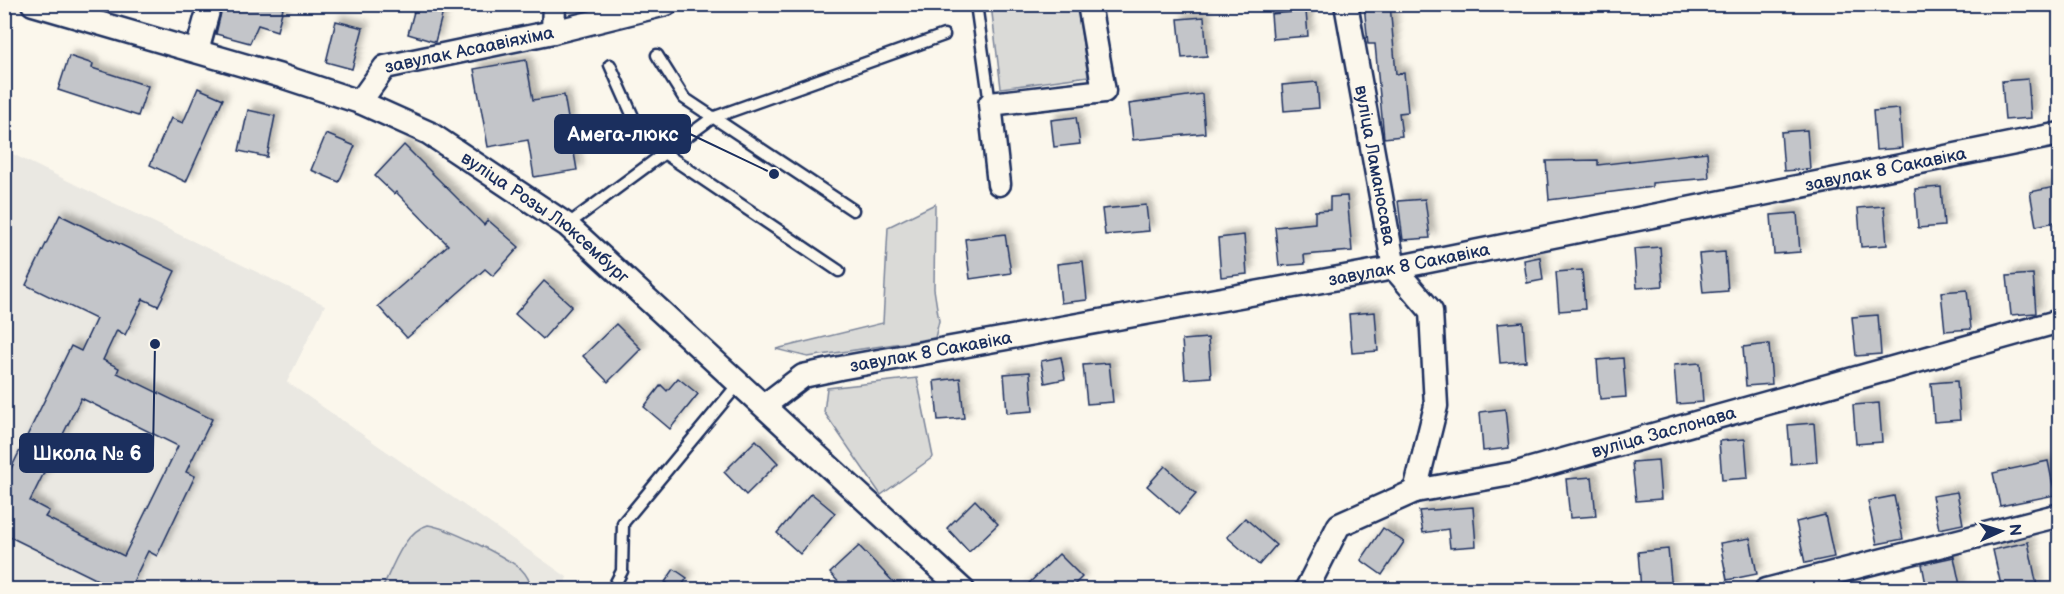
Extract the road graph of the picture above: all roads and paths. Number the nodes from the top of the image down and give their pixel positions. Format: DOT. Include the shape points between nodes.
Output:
graph roads {
  1 [pos="33,4"];
  2 [pos="210,4"];
  3 [pos="554,4"];
  4 [pos="666,4"];
  5 [pos="976,4"];
  6 [pos="1089,4"];
  7 [pos="1346,4"];
  8 [pos="553,32"];
  9 [pos="944,35"];
  10 [pos="196,51"];
  11 [pos="657,55"];
  12 [pos="610,65"];
  13 [pos="360,102"];
  14 [pos="990,104"];
  15 [pos="712,118"];
  16 [pos="2060,134"];
  17 [pos="664,153"];
  18 [pos="999,184"];
  19 [pos="853,210"];
  20 [pos="567,225"];
  21 [pos="1394,268"];
  22 [pos="839,271"];
  23 [pos="2060,321"];
  24 [pos="740,382"];
  25 [pos="765,405"];
  26 [pos="1415,491"];
  27 [pos="2060,515"];
  28 [pos="612,590"];
  29 [pos="963,590"];
  30 [pos="1306,590"];
  31 [pos="1766,590"];
  1 -- 10 [label="street, вуліца Розы Люксембург"];
  2 -- 10 [label="street"];
  3 -- 8 [label="street"];
  4 -- 8 [label="street, завулак Асаавіяхіма"];
  5 -- 14 [label="lane"];
  6 -- 14 [label="street" via="1104,91"];
  7 -- 21 [label="street, вуліца Ламаносава"];
  8 -- 13 [label="street, завулак Асаавіяхіма" via="384,67"];
  9 -- 15 [label="lane"];
  10 -- 13 [label="street, вуліца Розы Люксембург"];
  11 -- 15 [label="lane" via="684,98"];
  12 -- 17 [label="lane" via="639,130"];
  13 -- 20 [label="street, вуліца Розы Люксембург" via="429,133"];
  14 -- 18 [label="street"];
  15 -- 17 [label="lane"];
  15 -- 19 [label="lane"];
  16 -- 21 [label="street, завулак 8 Сакавіка"];
  17 -- 20 [label="lane"];
  17 -- 22 [label="lane"];
  20 -- 24 [label="street, вуліца Розы Люксембург"];
  21 -- 25 [label="street, завулак 8 Сакавіка" via="840,368 804,376"];
  21 -- 26 [label="street, вуліца Ламаносава" via="1431,311 1436,406"];
  23 -- 26 [label="street, вуліца Заслонава" via="1517,473"];
  24 -- 25 [label="street, вуліца Розы Люксембург"];
  24 -- 28 [label="lane" via="623,523 622,571"];
  25 -- 29 [label="street, вуліца Розы Люксембург"];
  26 -- 30 [label="street, вуліца Заслонава" via="1340,525"];
  27 -- 31 [label="street"];
}
